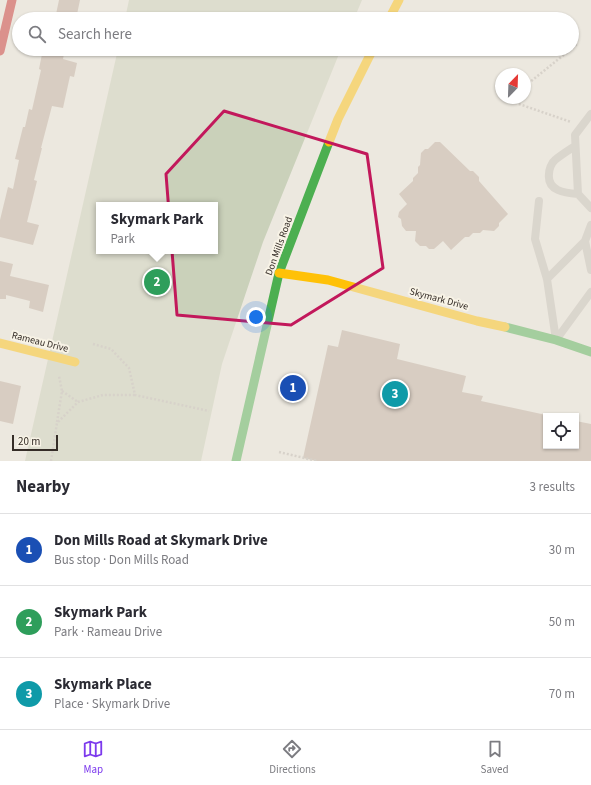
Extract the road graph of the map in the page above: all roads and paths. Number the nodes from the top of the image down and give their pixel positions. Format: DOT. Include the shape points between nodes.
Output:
graph roads {
  1 [pos="12,0"];
  2 [pos="399,0"];
  3 [pos="393,12"];
  4 [pos="0,51"];
  5 [pos="370,56"];
  6 [pos="561,56"];
  7 [pos="531,81"];
  8 [pos="520,104"];
  9 [pos="591,114"];
  10 [pos="586,123"];
  11 [pos="575,146"];
  12 [pos="578,194"];
  13 [pos="539,202"];
  14 [pos="591,208"];
  15 [pos="591,225"];
  16 [pos="585,241"];
  17 [pos="591,270"];
  18 [pos="279,273"];
  19 [pos="547,279"];
  20 [pos="591,292"];
  21 [pos="556,340"];
  22 [pos="0,343"];
  23 [pos="93,344"];
  24 [pos="591,352"];
  25 [pos="75,362"];
  26 [pos="59,375"];
  27 [pos="62,391"];
  28 [pos="135,395"];
  29 [pos="78,402"];
  30 [pos="209,411"];
  31 [pos="57,422"];
  32 [pos="279,452"];
  33 [pos="51,461"];
  34 [pos="236,461"];
  35 [pos="317,461"];
  1 -- 4 [label="main road"];
  2 -- 3 [label="main road"];
  5 -- 18 [label="main road, Don Mills Road" via="338,119"];
  6 -- 7 [label="path"];
  8 -- 10 [label="path"];
  9 -- 10 [label="lane"];
  10 -- 11 [label="lane" via="575,135"];
  11 -- 12 [label="lane"];
  11 -- 12 [label="lane" via="553,161 548,180 553,188"];
  12 -- 14 [label="lane"];
  13 -- 19 [label="lane" via="535,239"];
  15 -- 16 [label="lane"];
  16 -- 17 [label="lane"];
  16 -- 19 [label="lane"];
  18 -- 21 [label="main road, Skymark Drive" via="328,280"];
  18 -- 34 [label="main road, Don Mills Road"];
  19 -- 21 [label="lane"];
  20 -- 21 [label="lane"];
  21 -- 24 [label="main road, Skymark Drive"];
  22 -- 25 [label="main road, Rameau Drive"];
  23 -- 28 [label="path" via="111,349 129,368"];
  26 -- 27 [label="path"];
  27 -- 29 [label="path"];
  27 -- 31 [label="path"];
  28 -- 29 [label="path" via="103,395"];
  28 -- 30 [label="path"];
  29 -- 31 [label="path"];
  31 -- 33 [label="path"];
  32 -- 35 [label="path"];
}
